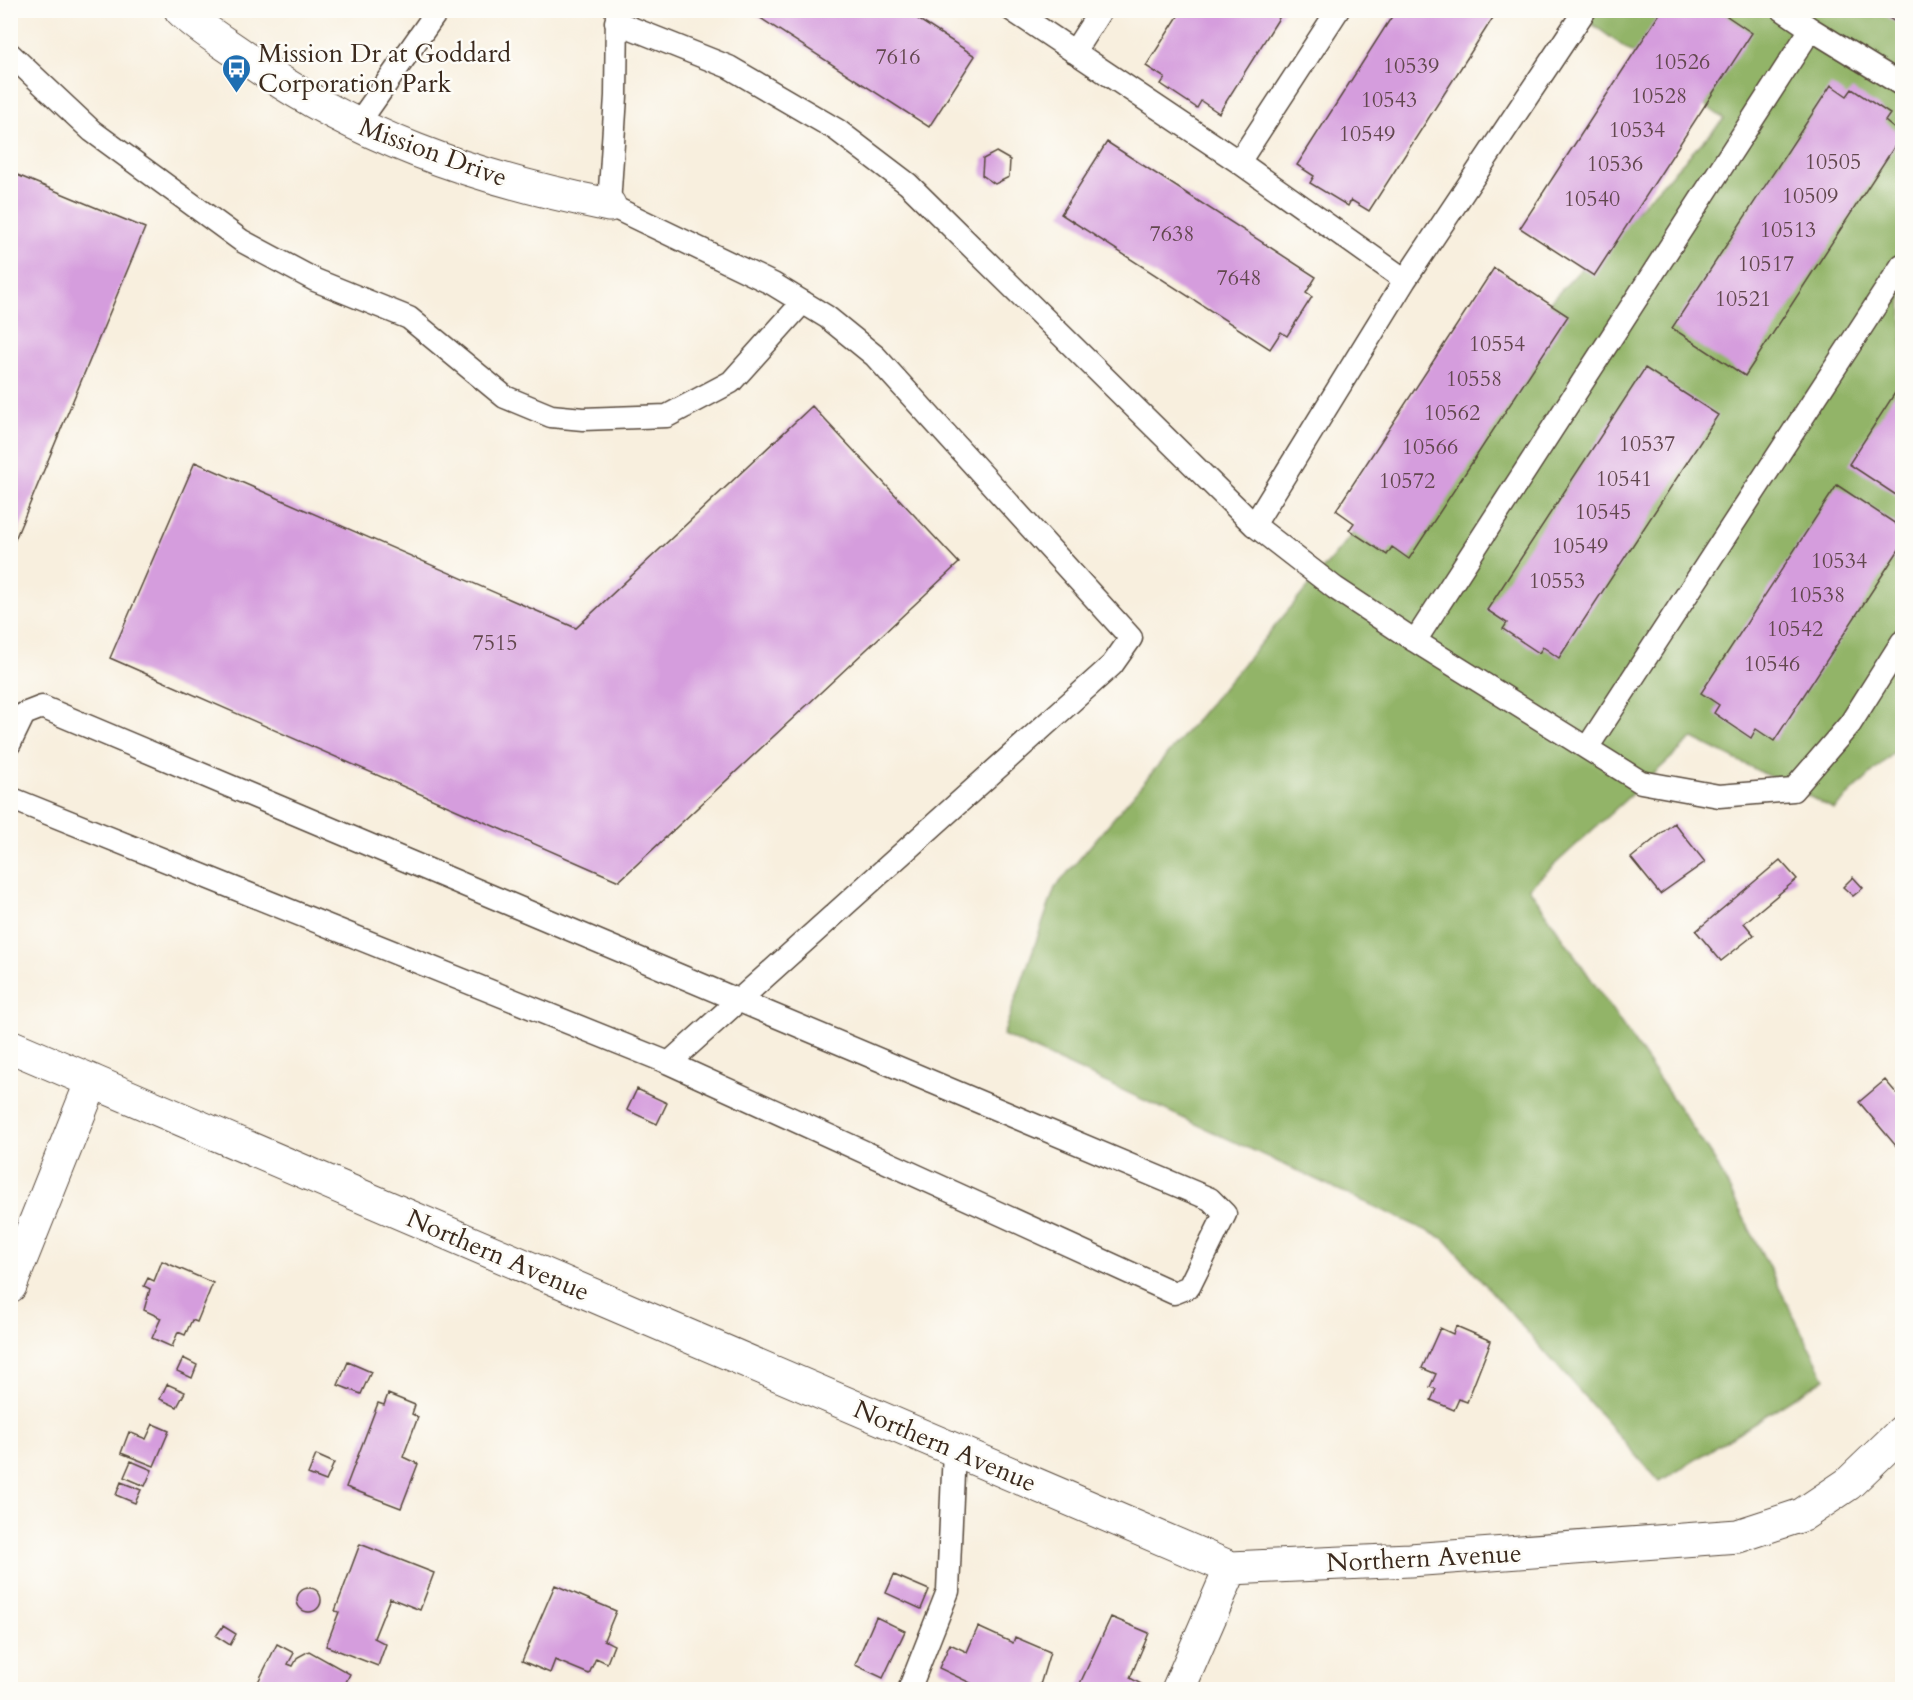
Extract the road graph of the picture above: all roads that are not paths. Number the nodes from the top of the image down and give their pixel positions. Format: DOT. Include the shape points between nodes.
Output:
graph roads {
  1 [pos="181,10"];
  2 [pos="438,10"];
  3 [pos="1012,10"];
  4 [pos="1101,10"];
  5 [pos="1338,10"];
  6 [pos="1585,10"];
  7 [pos="1783,10"];
  8 [pos="617,16"];
  9 [pos="1811,29"];
  10 [pos="1074,52"];
  11 [pos="10,54"];
  12 [pos="1902,85"];
  13 [pos="357,125"];
  14 [pos="1239,162"];
  15 [pos="609,204"];
  16 [pos="1902,265"];
  17 [pos="1405,280"];
  18 [pos="803,302"];
  19 [pos="1254,525"];
  20 [pos="1415,641"];
  21 [pos="1902,642"];
  22 [pos="10,743"];
  23 [pos="1587,748"];
  24 [pos="10,798"];
  25 [pos="739,1000"];
  26 [pos="10,1046"];
  27 [pos="669,1063"];
  28 [pos="92,1081"];
  29 [pos="10,1286"];
  30 [pos="1902,1432"];
  31 [pos="954,1450"];
  32 [pos="1231,1568"];
  33 [pos="909,1689"];
  34 [pos="1178,1689"];
  1 -- 13 [label="street, Mission Drive" via="264,72"];
  2 -- 13 [label="lane"];
  3 -- 10 [label="lane"];
  4 -- 10 [label="lane"];
  5 -- 14 [label="lane"];
  6 -- 17 [label="lane"];
  7 -- 9 [label="lane"];
  8 -- 15 [label="lane"];
  8 -- 19 [label="lane" via="729,67 837,130 908,184"];
  9 -- 12 [label="lane"];
  9 -- 20 [label="lane"];
  10 -- 14 [label="lane"];
  11 -- 18 [label="lane" via="92,131 242,241 315,280 409,318 505,397 551,416 667,416 731,382"];
  13 -- 15 [label="street, Mission Drive" via="402,147 471,171"];
  14 -- 17 [label="lane"];
  15 -- 18 [label="lane"];
  16 -- 23 [label="lane"];
  17 -- 19 [label="lane"];
  18 -- 25 [label="lane" via="875,356 1131,638 1112,665"];
  19 -- 20 [label="lane" via="1335,588"];
  20 -- 23 [label="lane"];
  21 -- 23 [label="lane" via="1850,724 1793,790 1719,796 1641,782"];
  22 -- 25 [label="lane" via="24,714 42,707"];
  24 -- 27 [label="lane"];
  25 -- 27 [label="lane"];
  25 -- 27 [label="lane" via="1210,1198 1225,1214 1189,1287 1174,1293"];
  26 -- 28 [label="street, Northern Avenue"];
  28 -- 29 [label="street"];
  28 -- 31 [label="street, Northern Avenue"];
  30 -- 32 [label="street, Northern Avenue" via="1848,1484 1802,1515 1738,1536 1410,1560"];
  31 -- 32 [label="street, Northern Avenue"];
  31 -- 33 [label="lane" via="948,1591"];
  32 -- 34 [label="street"];
}
